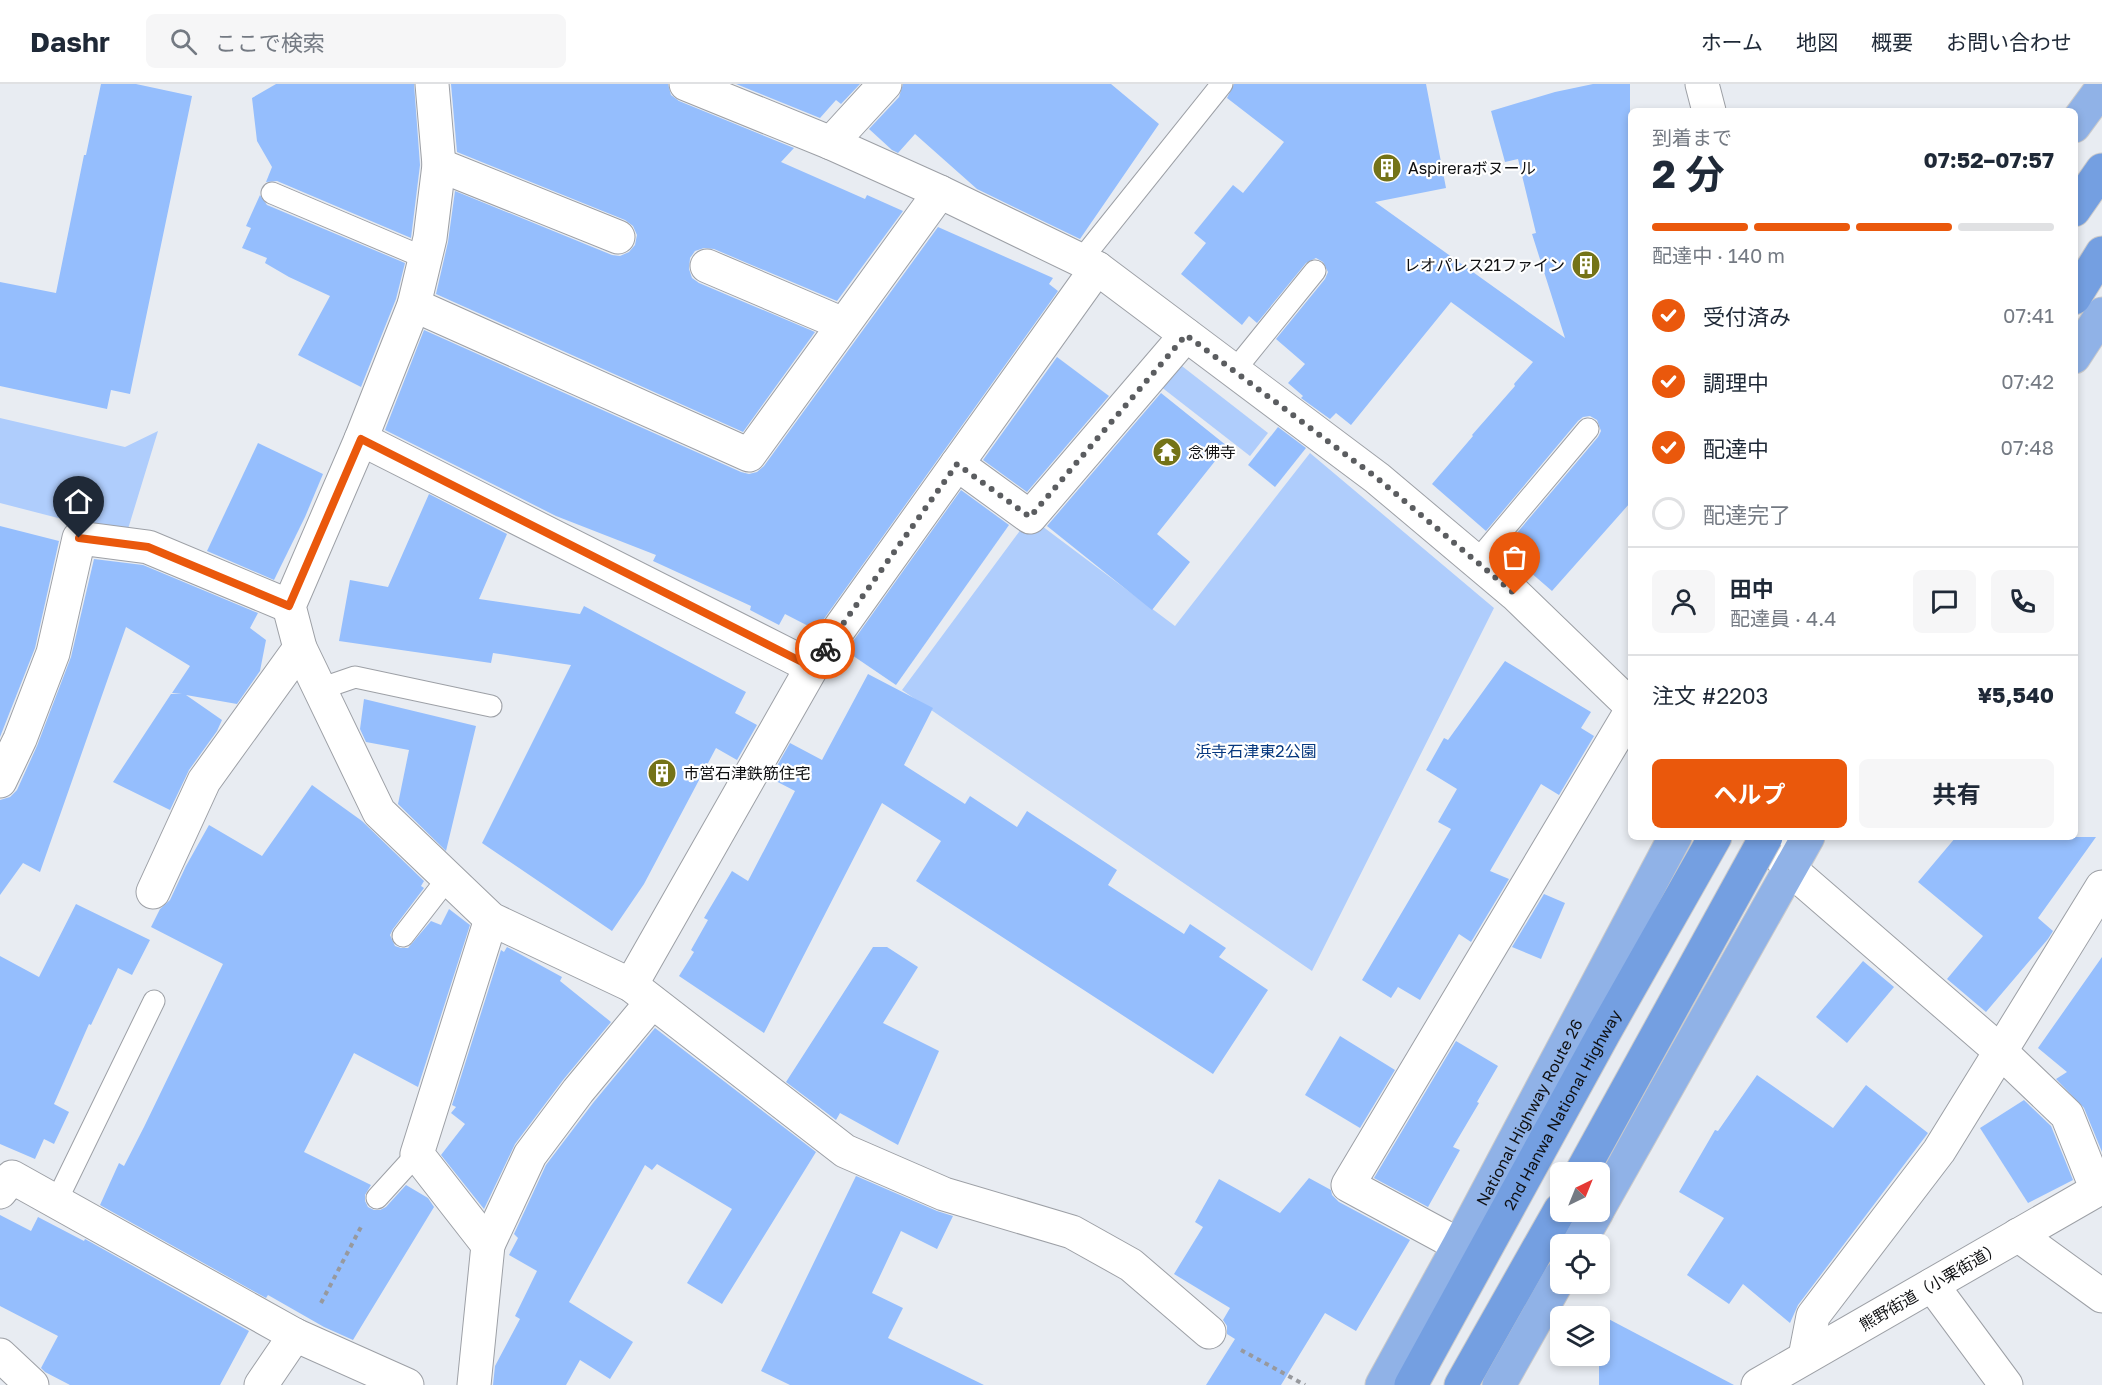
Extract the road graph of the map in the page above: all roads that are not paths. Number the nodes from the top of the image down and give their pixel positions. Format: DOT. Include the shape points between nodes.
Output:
graph roads {
  1 [pos="432,84"];
  2 [pos="686,84"];
  3 [pos="885,84"];
  4 [pos="1222,84"];
  5 [pos="1702,84"];
  6 [pos="2102,88"];
  7 [pos="1708,108"];
  8 [pos="2078,121"];
  9 [pos="831,143"];
  10 [pos="439,165"];
  11 [pos="2102,170"];
  12 [pos="940,192"];
  13 [pos="272,193"];
  14 [pos="2078,204"];
  15 [pos="618,237"];
  16 [pos="2102,254"];
  17 [pos="425,258"];
  18 [pos="1089,264"];
  19 [pos="708,266"];
  20 [pos="1315,271"];
  21 [pos="2078,292"];
  22 [pos="414,305"];
  23 [pos="2102,314"];
  24 [pos="843,324"];
  25 [pos="1186,335"];
  26 [pos="2078,351"];
  27 [pos="1234,371"];
  28 [pos="1588,429"];
  29 [pos="361,439"];
  30 [pos="957,464"];
  31 [pos="1476,562"];
  32 [pos="289,606"];
  33 [pos="300,648"];
  34 [pos="812,667"];
  35 [pos="320,688"];
  36 [pos="1628,703"];
  37 [pos="491,706"];
  38 [pos="1628,715"];
  39 [pos="0,781"];
  40 [pos="1673,840"];
  41 [pos="1713,840"];
  42 [pos="1763,840"];
  43 [pos="1767,840"];
  44 [pos="1806,840"];
  45 [pos="1791,870"];
  46 [pos="448,878"];
  47 [pos="2102,887"];
  48 [pos="153,892"];
  49 [pos="492,919"];
  50 [pos="403,936"];
  51 [pos="641,994"];
  52 [pos="154,1001"];
  53 [pos="2000,1051"];
  54 [pos="417,1154"];
  55 [pos="1587,1162"];
  56 [pos="1610,1189"];
  57 [pos="2099,1189"];
  58 [pos="0,1192"];
  59 [pos="377,1198"];
  60 [pos="56,1202"];
  61 [pos="1553,1222"];
  62 [pos="2018,1235"];
  63 [pos="488,1245"];
  64 [pos="1459,1245"];
  65 [pos="1932,1285"];
  66 [pos="1550,1294"];
  67 [pos="2102,1296"];
  68 [pos="1209,1332"];
  69 [pos="299,1336"];
  70 [pos="0,1355"];
  71 [pos="1805,1357"];
  72 [pos="32,1385"];
  73 [pos="261,1385"];
  74 [pos="407,1385"];
  75 [pos="474,1385"];
  76 [pos="1382,1385"];
  77 [pos="1411,1385"];
  78 [pos="1461,1385"];
  79 [pos="1499,1385"];
  80 [pos="1758,1385"];
  81 [pos="2006,1385"];
  1 -- 10 [label="street"];
  2 -- 9 [label="street"];
  3 -- 9 [label="street"];
  4 -- 18 [label="lane"];
  5 -- 7 [label="street"];
  6 -- 8 [label="highway"];
  9 -- 12 [label="street"];
  10 -- 15 [label="street"];
  10 -- 17 [label="street"];
  11 -- 14 [label="highway"];
  12 -- 18 [label="street"];
  12 -- 24 [label="street"];
  13 -- 17 [label="lane"];
  16 -- 21 [label="highway"];
  17 -- 22 [label="street"];
  18 -- 25 [label="street"];
  18 -- 30 [label="street"];
  19 -- 24 [label="street"];
  20 -- 27 [label="lane"];
  22 -- 24 [label="street" via="749,455"];
  22 -- 29 [label="street"];
  23 -- 26 [label="highway"];
  25 -- 27 [label="street"];
  25 -- 30 [label="street" via="1030,517"];
  27 -- 31 [label="street" via="1377,478"];
  28 -- 31 [label="lane"];
  29 -- 32 [label="street"];
  29 -- 34 [label="street"];
  30 -- 34 [label="street"];
  31 -- 36 [label="street" via="1515,594"];
  32 -- 33 [label="street"];
  32 -- 39 [label="street" via="148,547 79,538 53,653"];
  33 -- 35 [label="street"];
  33 -- 48 [label="street" via="204,781"];
  34 -- 51 [label="street"];
  35 -- 37 [label="lane" via="355,676"];
  35 -- 46 [label="street" via="379,812"];
  38 -- 64 [label="street" via="1348,1185"];
  40 -- 64 [label="highway, National Highway Route 26"];
  41 -- 77 [label="highway, 2nd Hanwa National Highway"];
  42 -- 55 [label="highway, bridge"];
  43 -- 45 [label="street"];
  44 -- 45 [label="highway"];
  45 -- 53 [label="street"];
  45 -- 56 [label="highway"];
  46 -- 49 [label="street"];
  46 -- 50 [label="lane"];
  47 -- 53 [label="street"];
  49 -- 51 [label="street"];
  49 -- 54 [label="street"];
  51 -- 63 [label="street" via="578,1091 530,1155"];
  51 -- 68 [label="street" via="845,1151 944,1194 1072,1232 1131,1265"];
  52 -- 60 [label="lane"];
  53 -- 57 [label="street" via="2067,1115"];
  53 -- 71 [label="street" via="1939,1151 1813,1316"];
  54 -- 59 [label="lane"];
  54 -- 63 [label="street"];
  57 -- 62 [label="street, 熊野街道（小栗街道）"];
  58 -- 60 [label="street" via="12,1177"];
  60 -- 69 [label="street"];
  61 -- 78 [label="highway"];
  62 -- 65 [label="street, 熊野街道（小栗街道）"];
  62 -- 67 [label="street"];
  63 -- 75 [label="street"];
  64 -- 76 [label="highway, National Highway Route 26"];
  65 -- 71 [label="street, 熊野街道（小栗街道）"];
  65 -- 81 [label="street"];
  66 -- 79 [label="highway"];
  69 -- 73 [label="street"];
  69 -- 74 [label="street"];
  70 -- 72 [label="street"];
  71 -- 80 [label="street, 熊野街道（小栗街道）"];
}
